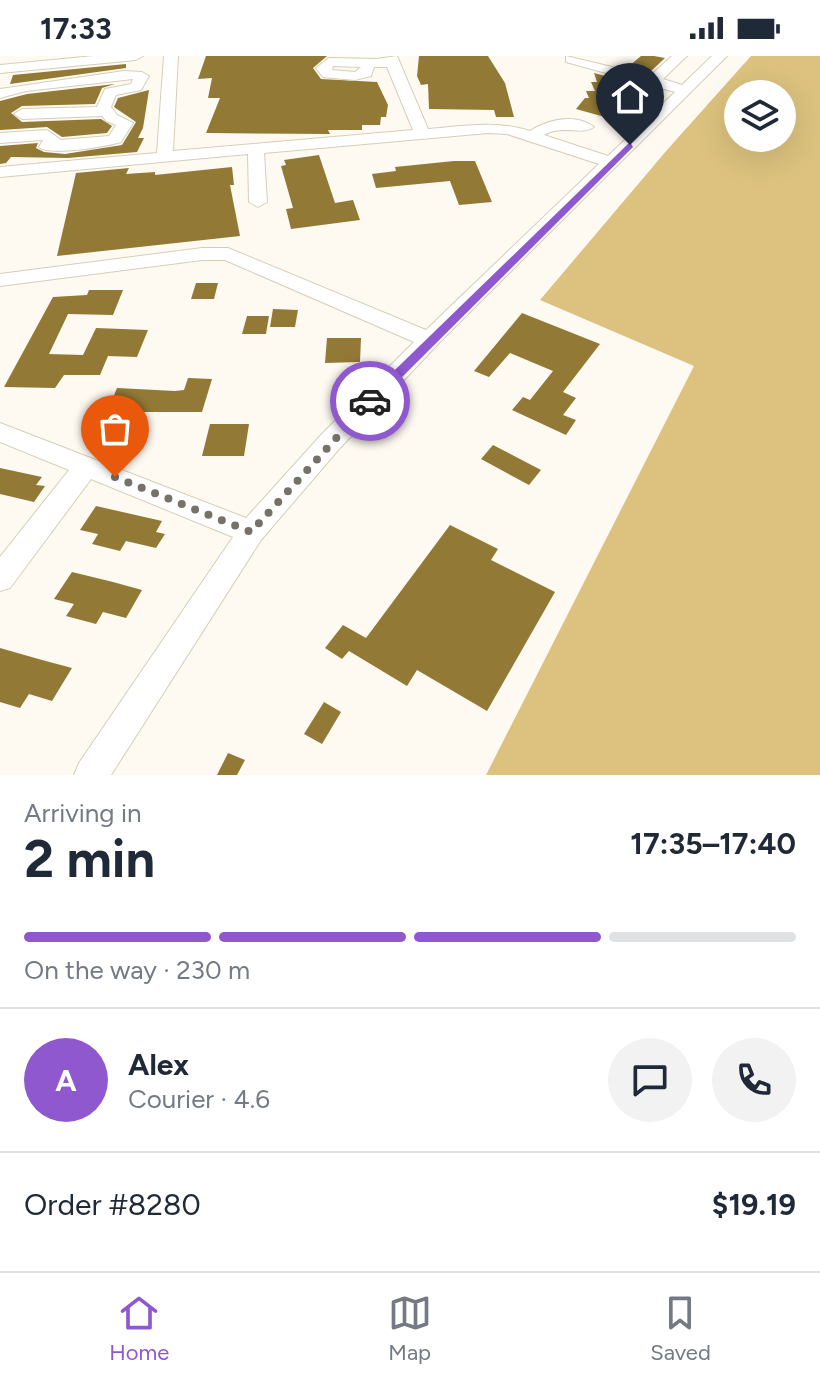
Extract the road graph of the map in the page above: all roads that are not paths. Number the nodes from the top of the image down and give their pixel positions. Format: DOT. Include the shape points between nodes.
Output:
graph roads {
  1 [pos="136,56"];
  2 [pos="171,56"];
  3 [pos="680,56"];
  4 [pos="720,56"];
  5 [pos="391,59"];
  6 [pos="571,59"];
  7 [pos="368,65"];
  8 [pos="0,69"];
  9 [pos="653,81"];
  10 [pos="686,90"];
  11 [pos="0,94"];
  12 [pos="108,111"];
  13 [pos="63,112"];
  14 [pos="22,114"];
  15 [pos="586,127"];
  16 [pos="422,134"];
  17 [pos="532,137"];
  18 [pos="0,138"];
  19 [pos="48,140"];
  20 [pos="75,145"];
  21 [pos="256,149"];
  22 [pos="165,157"];
  23 [pos="611,163"];
  24 [pos="64,166"];
  25 [pos="33,169"];
  26 [pos="0,172"];
  27 [pos="258,202"];
  28 [pos="0,280"];
  29 [pos="429,340"];
  30 [pos="0,432"];
  31 [pos="87,466"];
  32 [pos="251,532"];
  33 [pos="0,579"];
  34 [pos="134,712"];
  35 [pos="75,775"];
  36 [pos="91,775"];
  1 -- 8 [label="street"];
  2 -- 22 [label="street"];
  3 -- 9 [label="street"];
  4 -- 10 [label="street"];
  5 -- 7 [label="street"];
  5 -- 16 [label="street"];
  6 -- 9 [label="street"];
  9 -- 10 [label="street"];
  10 -- 23 [label="street"];
  11 -- 12 [label="street" via="96,76 142,76 136,87 110,92 104,107"];
  12 -- 13 [label="street"];
  12 -- 20 [label="street" via="112,119 125,123 115,139"];
  13 -- 14 [label="street"];
  13 -- 19 [label="street"];
  15 -- 17 [label="street" via="552,124"];
  16 -- 17 [label="street" via="488,128"];
  16 -- 21 [label="street"];
  17 -- 23 [label="street"];
  18 -- 19 [label="street"];
  19 -- 20 [label="street"];
  19 -- 25 [label="street"];
  20 -- 24 [label="street"];
  21 -- 22 [label="street"];
  21 -- 27 [label="street"];
  22 -- 24 [label="street"];
  23 -- 29 [label="street"];
  24 -- 25 [label="street"];
  25 -- 26 [label="street"];
  28 -- 29 [label="street" via="228,254"];
  29 -- 32 [label="street"];
  30 -- 31 [label="street"];
  31 -- 32 [label="street"];
  31 -- 33 [label="street"];
  32 -- 34 [label="street"];
  34 -- 35 [label="street"];
  34 -- 36 [label="street"];
}
